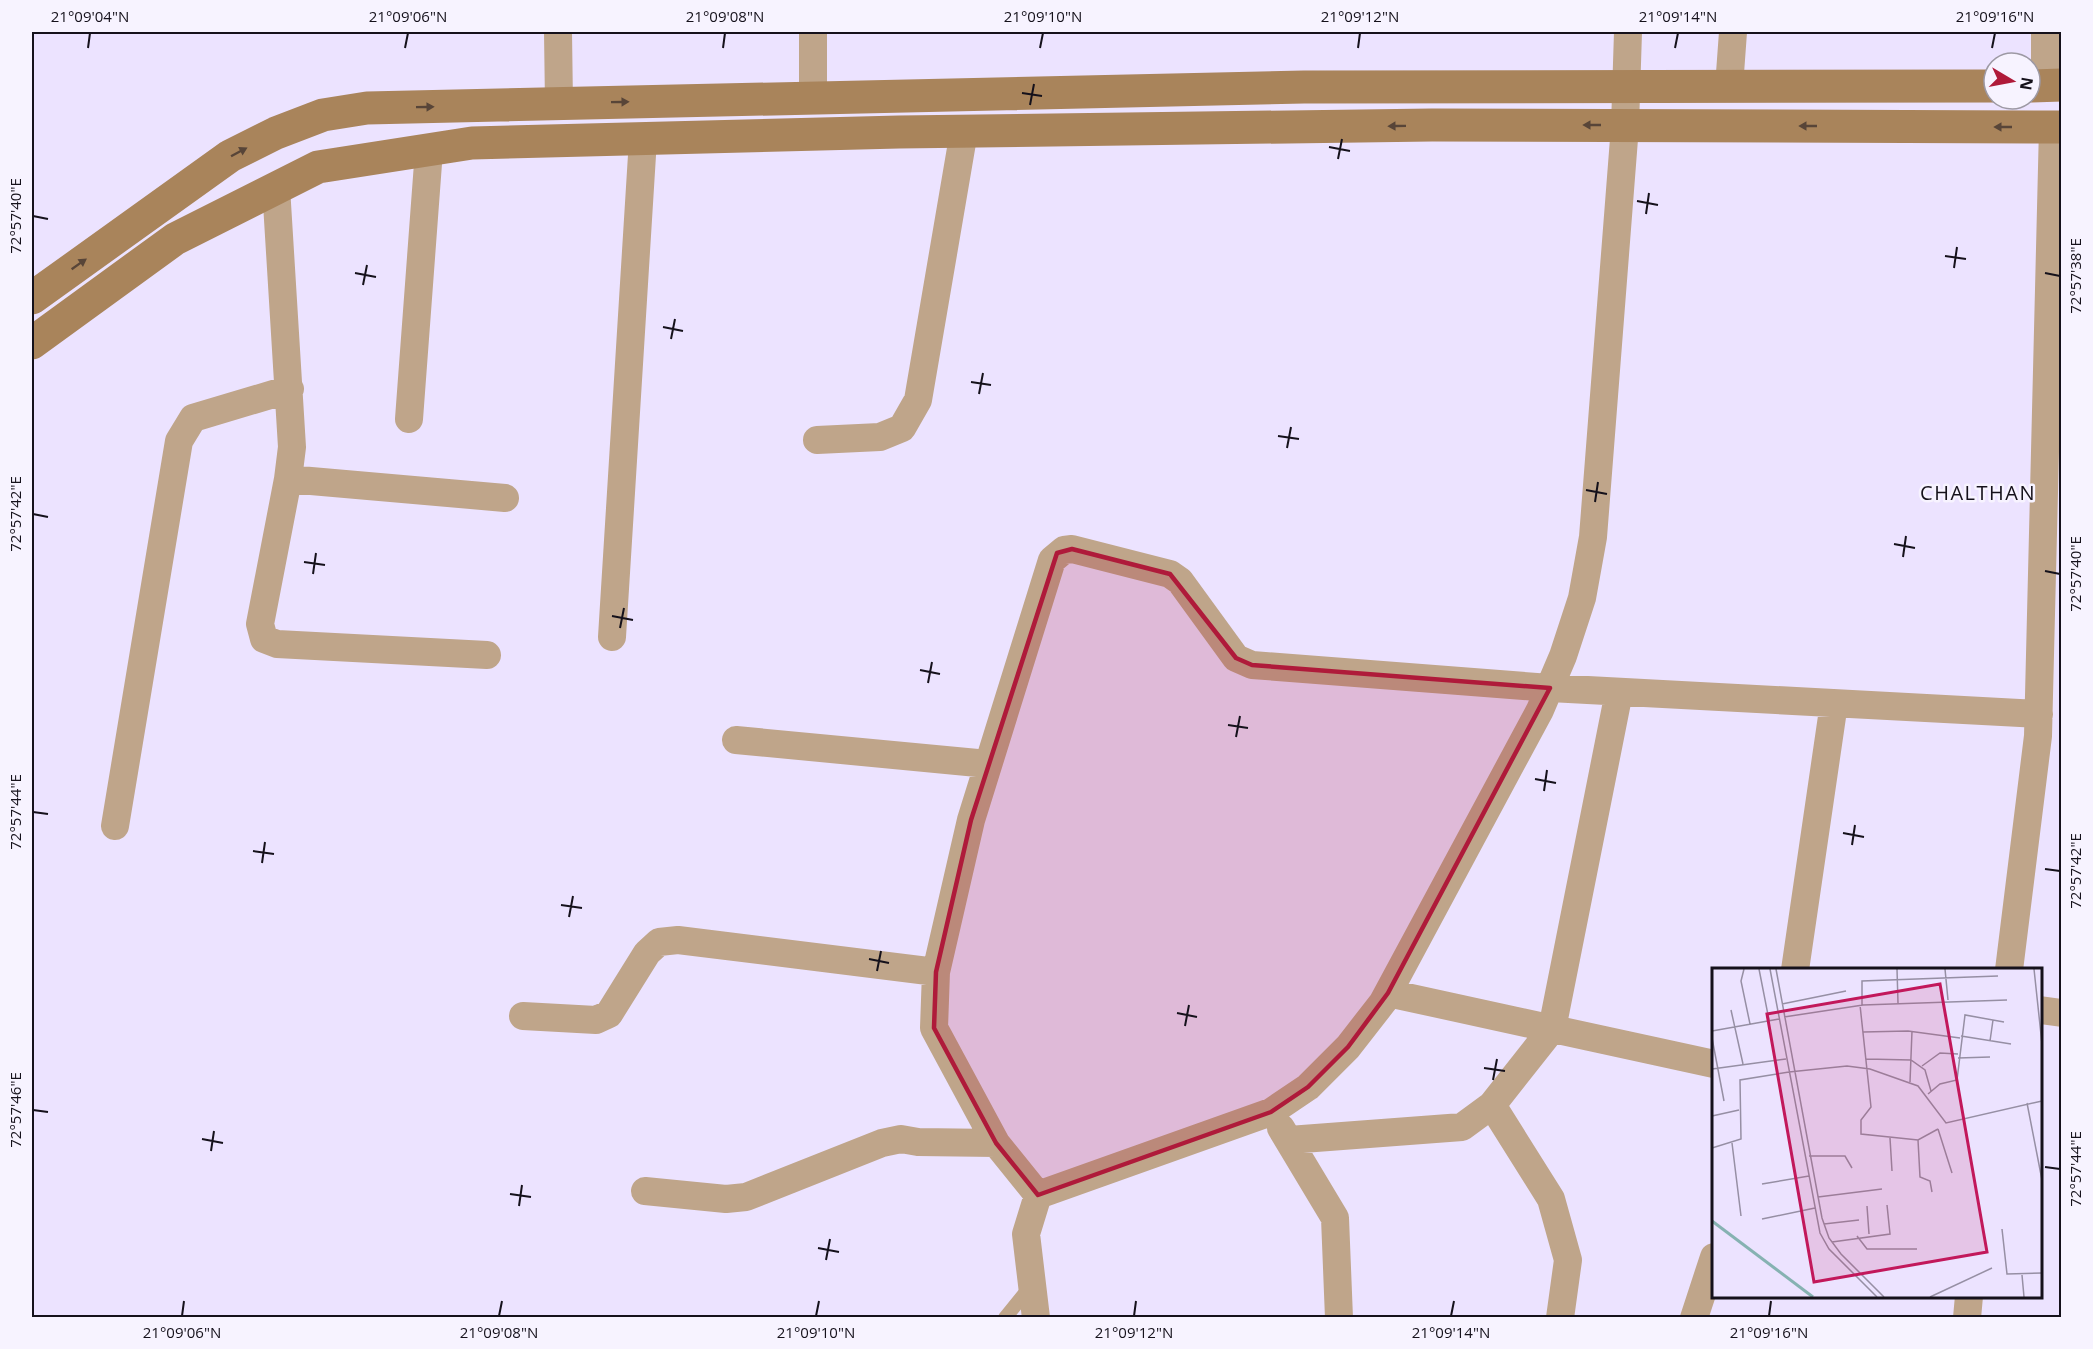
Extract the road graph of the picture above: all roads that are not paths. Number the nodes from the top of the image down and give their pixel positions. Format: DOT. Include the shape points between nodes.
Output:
graph roads {
  1 [pos="558,32"];
  2 [pos="813,32"];
  3 [pos="1628,32"];
  4 [pos="1733,32"];
  5 [pos="2045,32"];
  6 [pos="2046,85"];
  7 [pos="1982,86"];
  8 [pos="1627,87"];
  9 [pos="1729,87"];
  10 [pos="813,98"];
  11 [pos="559,104"];
  12 [pos="1625,126"];
  13 [pos="2057,127"];
  14 [pos="964,131"];
  15 [pos="643,139"];
  16 [pos="429,150"];
  17 [pos="276,187"];
  18 [pos="32,297"];
  19 [pos="32,343"];
  20 [pos="290,388"];
  21 [pos="409,419"];
  22 [pos="817,440"];
  23 [pos="288,479"];
  24 [pos="505,498"];
  25 [pos="2052,549"];
  26 [pos="612,637"];
  27 [pos="488,655"];
  28 [pos="1550,688"];
  29 [pos="1619,692"];
  30 [pos="1834,703"];
  31 [pos="2046,725"];
  32 [pos="736,740"];
  33 [pos="988,764"];
  34 [pos="115,826"];
  35 [pos="1794,968"];
  36 [pos="2009,968"];
  37 [pos="936,972"];
  38 [pos="1388,993"];
  39 [pos="2042,1010"];
  40 [pos="2061,1013"];
  41 [pos="523,1016"];
  42 [pos="1552,1029"];
  43 [pos="1712,1064"];
  44 [pos="1492,1106"];
  45 [pos="1271,1112"];
  46 [pos="1289,1140"];
  47 [pos="996,1143"];
  48 [pos="645,1191"];
  49 [pos="1038,1195"];
  50 [pos="1712,1260"];
  51 [pos="1031,1285"];
  52 [pos="1969,1298"];
  53 [pos="1005,1317"];
  54 [pos="1036,1317"];
  55 [pos="1339,1317"];
  56 [pos="1560,1317"];
  57 [pos="1694,1317"];
  58 [pos="1967,1317"];
  1 -- 11 [label="street"];
  2 -- 10 [label="street"];
  3 -- 8 [label="street"];
  4 -- 9 [label="street"];
  5 -- 6 [label="street"];
  7 -- 9 [label="street"];
  8 -- 9 [label="street"];
  8 -- 10 [label="street" via="1304,87"];
  8 -- 12 [label="street"];
  11 -- 10 [label="street, one-way"];
  18 -- 11 [label="street, one-way" via="230,156 323,115 367,108"];
  13 -- 12 [label="street, one-way"];
  12 -- 14 [label="street, one-way"];
  12 -- 28 [label="street" via="1593,537 1582,598"];
  13 -- 25 [label="street"];
  14 -- 15 [label="street"];
  14 -- 22 [label="street" via="918,400 902,428 880,437"];
  15 -- 16 [label="street" via="472,143"];
  15 -- 26 [label="street"];
  16 -- 17 [label="street" via="318,167"];
  16 -- 21 [label="street"];
  17 -- 19 [label="street" via="175,238"];
  17 -- 20 [label="street"];
  20 -- 23 [label="street"];
  20 -- 34 [label="street" via="193,418 179,441"];
  23 -- 24 [label="street"];
  23 -- 27 [label="street" via="260,624 264,639 278,644"];
  25 -- 31 [label="street"];
  28 -- 29 [label="street"];
  28 -- 33 [label="street" via="1252,665 1236,658 1180,581 1170,574 1064,550 1052,560"];
  28 -- 38 [label="street"];
  29 -- 30 [label="street"];
  29 -- 42 [label="street"];
  30 -- 31 [label="street"];
  30 -- 35 [label="street"];
  31 -- 36 [label="street"];
  32 -- 33 [label="street"];
  33 -- 37 [label="street"];
  37 -- 41 [label="street" via="659,942 647,953 609,1014 596,1020"];
  37 -- 47 [label="street" via="934,1028"];
  38 -- 42 [label="street"];
  38 -- 45 [label="street" via="1348,1047 1308,1087"];
  39 -- 40 [label="street"];
  42 -- 43 [label="street"];
  42 -- 44 [label="street"];
  44 -- 46 [label="street" via="1462,1127"];
  44 -- 56 [label="street" via="1551,1199 1568,1260"];
  45 -- 46 [label="street"];
  45 -- 49 [label="street"];
  46 -- 55 [label="street" via="1335,1218"];
  47 -- 48 [label="street" via="901,1139 882,1143 746,1197 726,1199"];
  47 -- 49 [label="street"];
  49 -- 51 [label="street" via="1026,1234"];
  50 -- 57 [label="street"];
  51 -- 53 [label="lane"];
  51 -- 54 [label="street"];
  52 -- 58 [label="street"];
}
